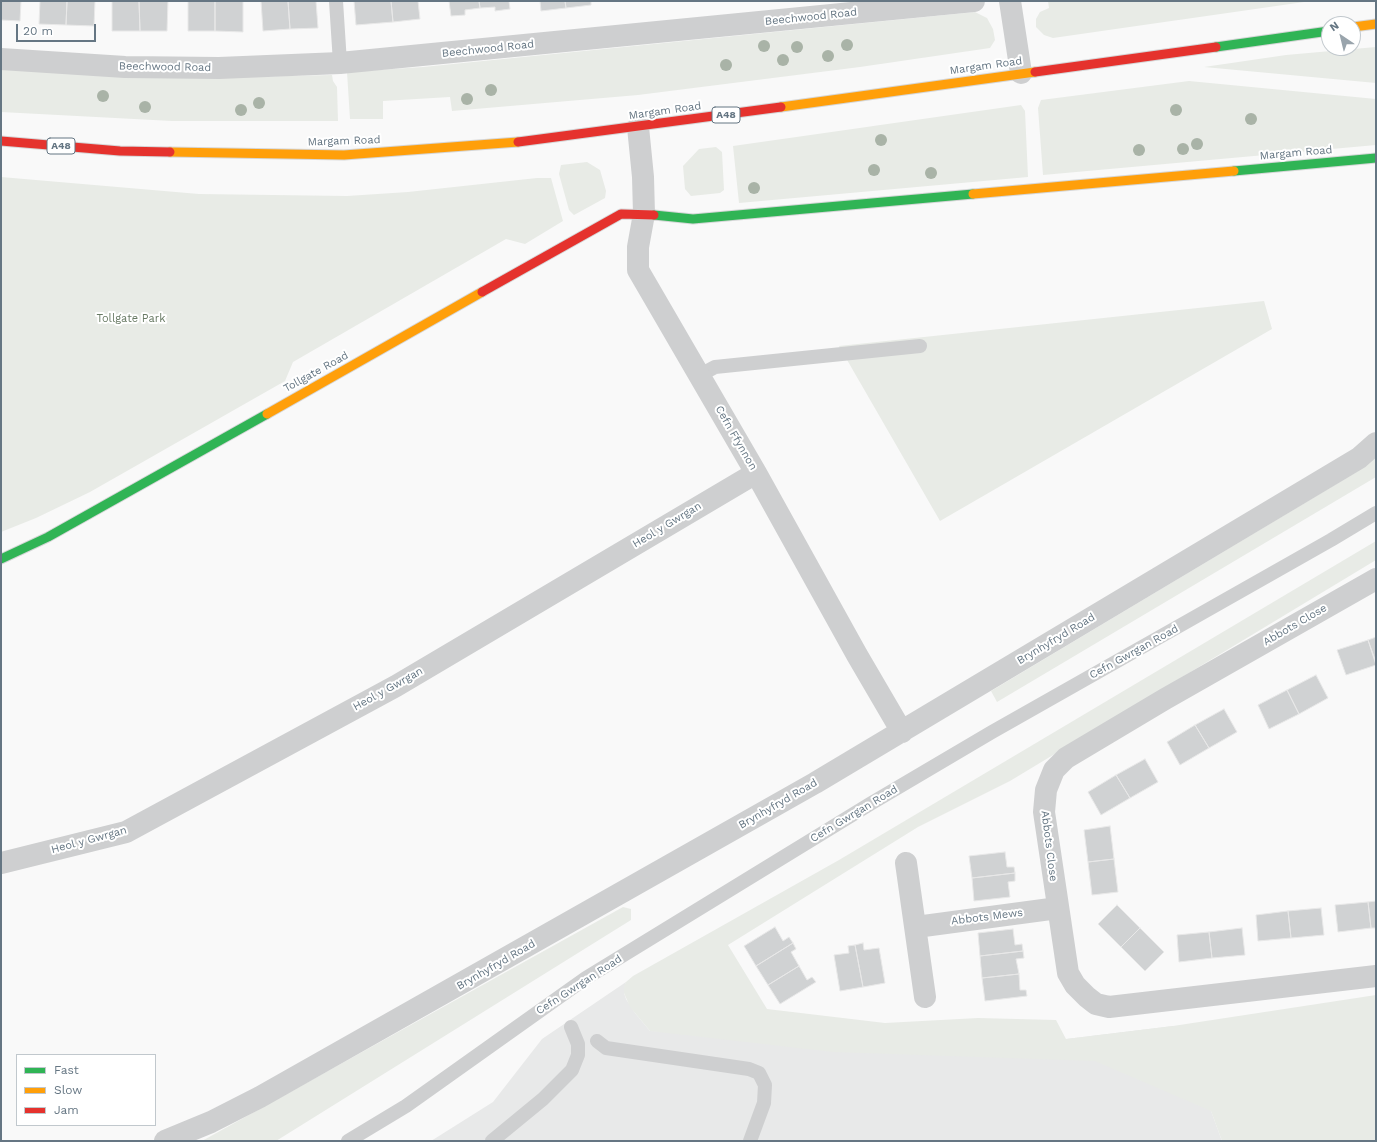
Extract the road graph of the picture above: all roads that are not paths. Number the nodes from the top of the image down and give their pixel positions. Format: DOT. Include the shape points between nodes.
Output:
graph roads {
  1 [pos="336,1"];
  2 [pos="974,1"];
  3 [pos="1010,1"];
  4 [pos="1376,24"];
  5 [pos="1361,27"];
  6 [pos="1321,32"];
  7 [pos="1,59"];
  8 [pos="340,63"];
  9 [pos="1021,73"];
  10 [pos="638,127"];
  11 [pos="1,141"];
  12 [pos="1376,158"];
  13 [pos="644,214"];
  14 [pos="920,346"];
  15 [pos="700,375"];
  16 [pos="1376,443"];
  17 [pos="756,473"];
  18 [pos="1376,513"];
  19 [pos="1,559"];
  20 [pos="1376,579"];
  21 [pos="902,732"];
  22 [pos="1,863"];
  23 [pos="906,863"];
  24 [pos="1058,908"];
  25 [pos="916,927"];
  26 [pos="1376,976"];
  27 [pos="926,997"];
  28 [pos="572,1027"];
  29 [pos="597,1041"];
  30 [pos="165,1141"];
  31 [pos="348,1141"];
  32 [pos="492,1141"];
  33 [pos="750,1141"];
  1 -- 8 [label="lane"];
  2 -- 8 [label="street, Beechwood Road"];
  3 -- 9 [label="street"];
  4 -- 5 [label="street"];
  6 -- 9 [label="street, Margam Road / A48"];
  7 -- 8 [label="street, Beechwood Road" via="125,67 219,68"];
  9 -- 10 [label="street, Margam Road / A48"];
  10 -- 11 [label="street, Margam Road / A48" via="550,140 344,155 120,151"];
  10 -- 13 [label="street, Cefn Ffynnon"];
  12 -- 13 [label="street, Margam Road" via="693,219"];
  13 -- 15 [label="street, Cefn Ffynnon" via="638,247 638,270"];
  13 -- 19 [label="street, Tollgate Road" via="621,214 48,537"];
  14 -- 15 [label="lane" via="715,367"];
  15 -- 17 [label="street, Cefn Ffynnon"];
  16 -- 21 [label="street, Brynhyfryd Road" via="1359,458"];
  17 -- 21 [label="street, Cefn Ffynnon"];
  17 -- 22 [label="street, Heol y Gwrgan" via="396,686 126,832"];
  18 -- 31 [label="lane, Cefn Gwrgan Road" via="870,804 586,978 406,1106"];
  20 -- 24 [label="street, Abbots Close" via="1165,698 1075,752 1054,770 1046,790 1044,812"];
  21 -- 30 [label="street, Brynhyfryd Road" via="286,1083 211,1122"];
  23 -- 25 [label="street"];
  24 -- 25 [label="street, Abbots Mews"];
  24 -- 26 [label="street, Abbots Close" via="1068,973 1087,997 1096,1004 1109,1007"];
  25 -- 27 [label="street"];
  28 -- 32 [label="lane" via="578,1044 578,1055 572,1070 543,1099"];
  29 -- 33 [label="lane" via="606,1048 749,1069 759,1074 765,1085 764,1103"];
}
